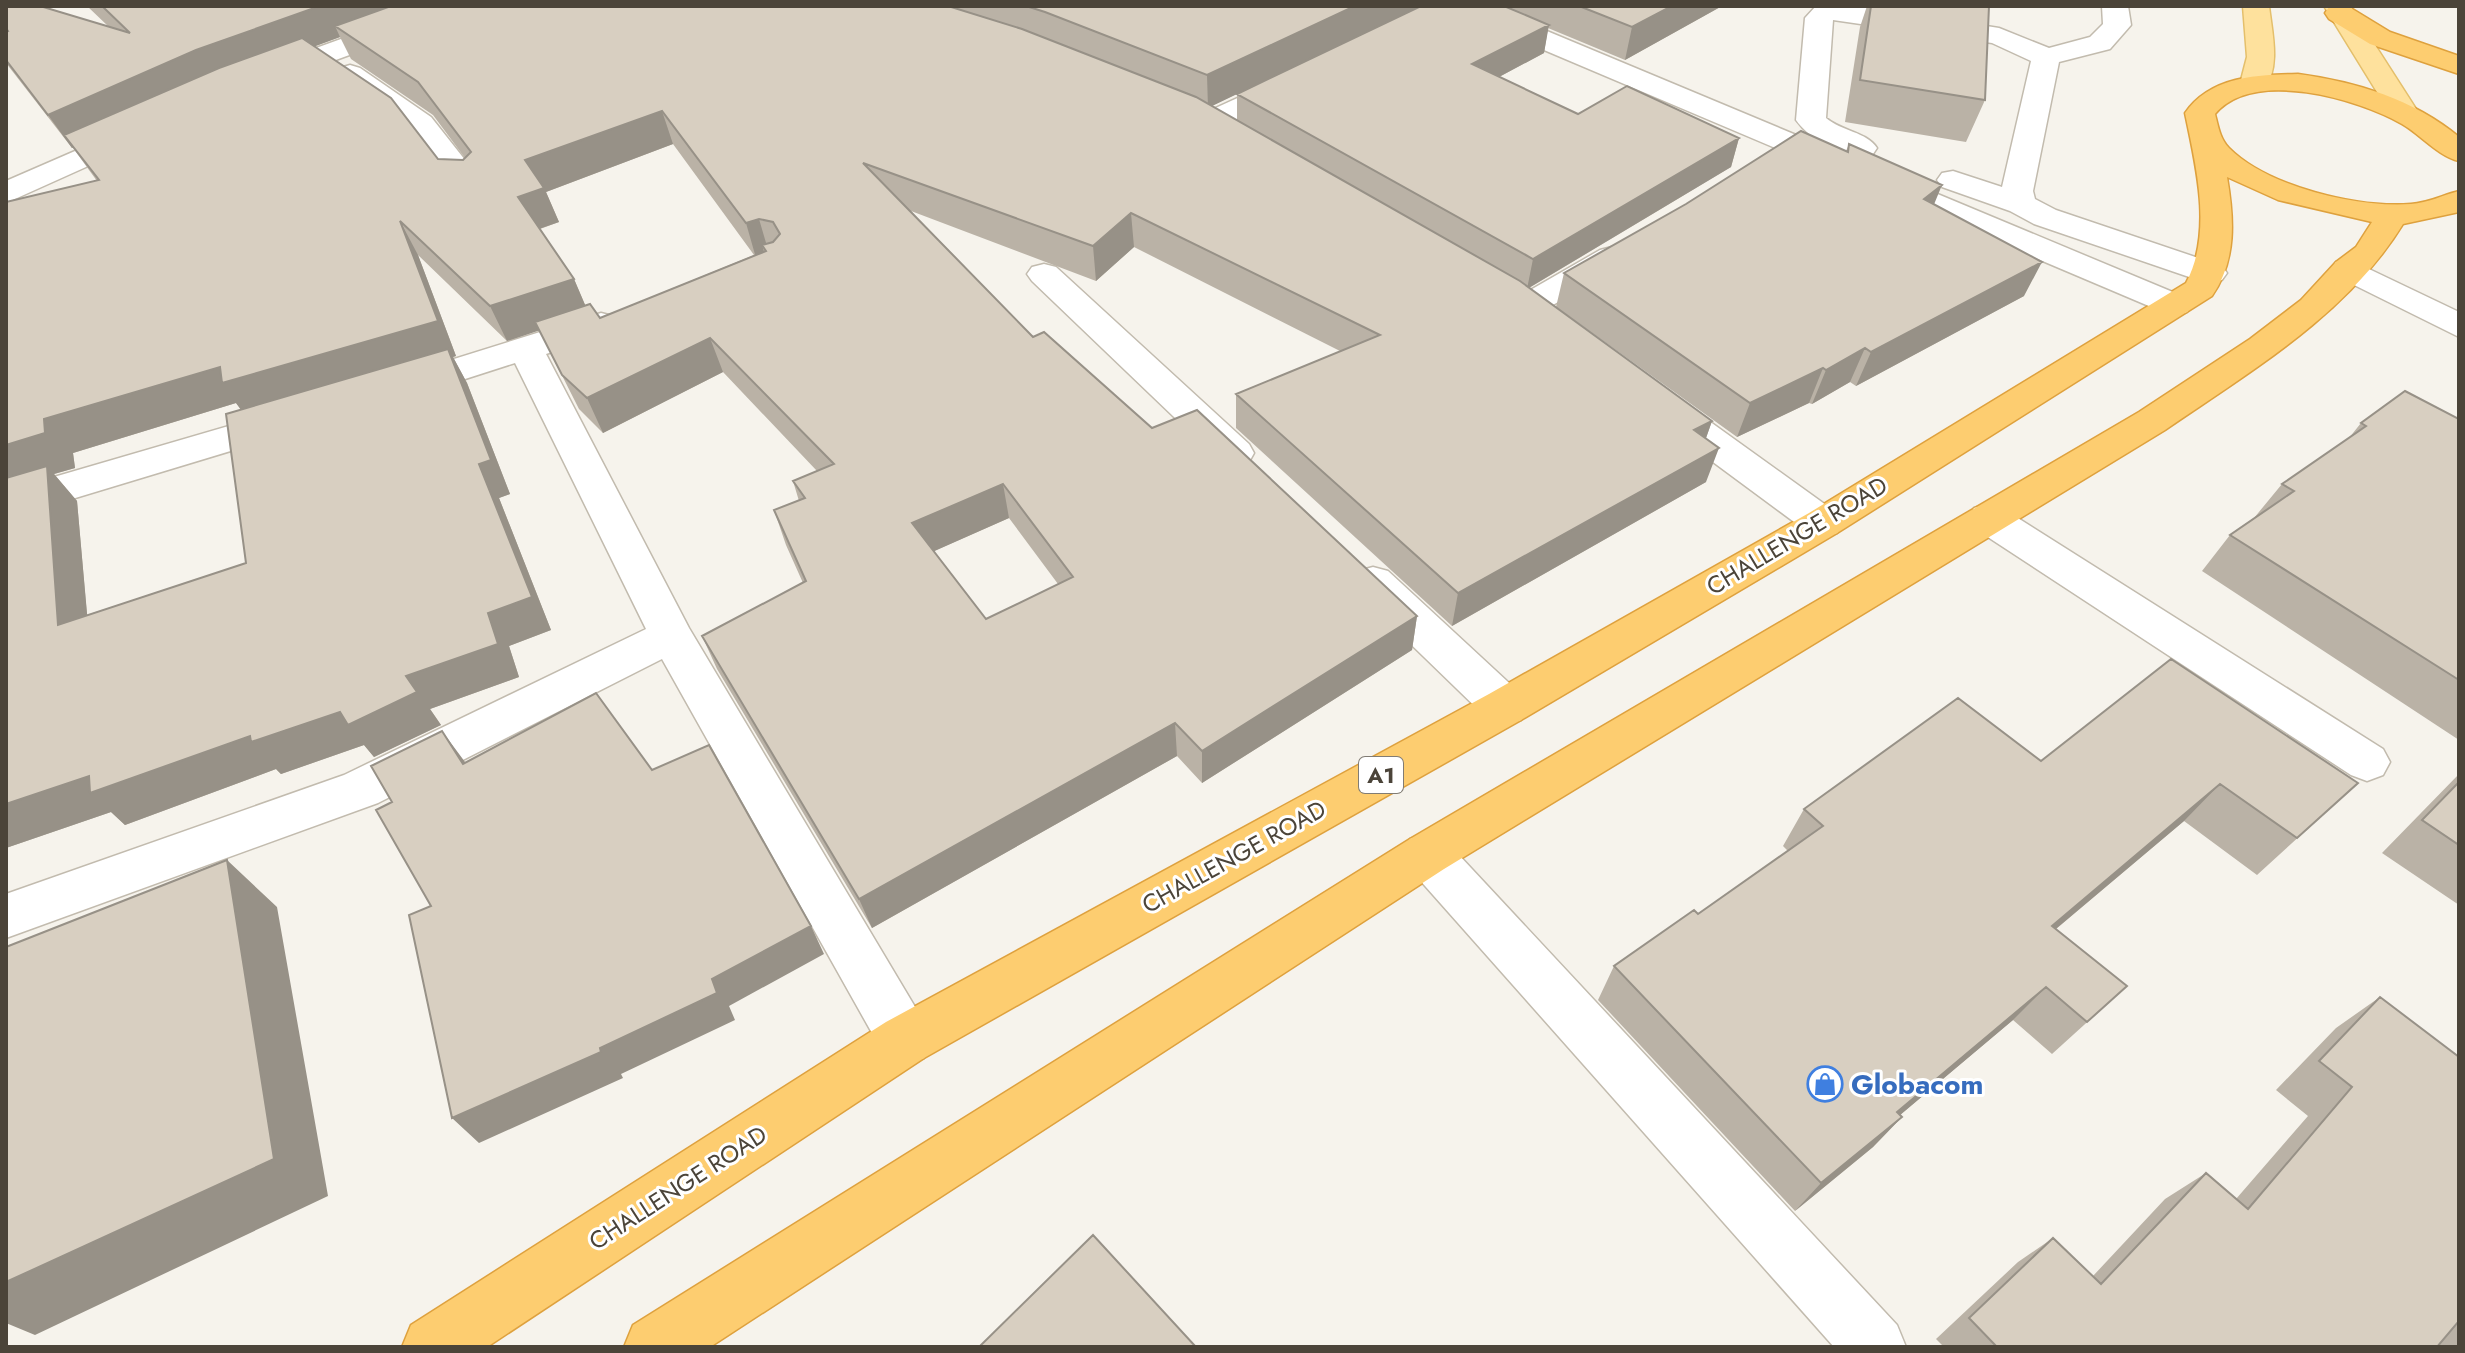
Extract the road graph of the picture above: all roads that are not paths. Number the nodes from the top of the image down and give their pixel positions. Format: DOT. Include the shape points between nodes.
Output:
graph roads {
  1 [pos="457,6"];
  2 [pos="2000,6"];
  3 [pos="2115,6"];
  4 [pos="2256,6"];
  5 [pos="1449,8"];
  6 [pos="1827,9"];
  7 [pos="2338,10"];
  8 [pos="1898,12"];
  9 [pos="1999,36"];
  10 [pos="322,55"];
  11 [pos="2046,57"];
  12 [pos="2459,65"];
  13 [pos="1308,74"];
  14 [pos="2254,84"];
  15 [pos="240,86"];
  16 [pos="2403,112"];
  17 [pos="158,123"];
  18 [pos="1208,123"];
  19 [pos="2447,124"];
  20 [pos="2206,139"];
  21 [pos="2459,152"];
  22 [pos="468,184"];
  23 [pos="6,193"];
  24 [pos="2459,201"];
  25 [pos="2021,204"];
  26 [pos="2393,214"];
  27 [pos="1636,244"];
  28 [pos="2348,269"];
  29 [pos="2210,273"];
  30 [pos="1044,274"];
  31 [pos="2175,305"];
  32 [pos="1527,307"];
  33 [pos="626,316"];
  34 [pos="2459,326"];
  35 [pos="526,350"];
  36 [pos="1630,382"];
  37 [pos="373,396"];
  38 [pos="327,409"];
  39 [pos="1263,480"];
  40 [pos="6,505"];
  41 [pos="1988,518"];
  42 [pos="1823,523"];
  43 [pos="1344,555"];
  44 [pos="671,636"];
  45 [pos="1505,707"];
  46 [pos="2367,762"];
  47 [pos="1427,854"];
  48 [pos="6,916"];
  49 [pos="905,1040"];
  50 [pos="433,1347"];
  51 [pos="655,1347"];
  52 [pos="1875,1347"];
  1 -- 10 [label="street"];
  2 -- 9 [label="street"];
  3 -- 11 [label="street" via="2117,25 2100,43"];
  4 -- 14 [label="main road" via="2261,57"];
  5 -- 31 [label="street" via="1778,154 1959,212"];
  6 -- 8 [label="street"];
  6 -- 25 [label="street" via="1819,18 1811,120 1843,142"];
  7 -- 12 [label="highway" via="2380,38"];
  7 -- 16 [label="main road"];
  8 -- 9 [label="street"];
  9 -- 11 [label="street"];
  10 -- 15 [label="street"];
  10 -- 22 [label="street" via="420,123"];
  11 -- 25 [label="street" via="2017,191"];
  13 -- 18 [label="street"];
  14 -- 16 [label="highway" via="2311,86"];
  14 -- 20 [label="highway" via="2218,94 2200,113"];
  16 -- 19 [label="highway"];
  17 -- 23 [label="street"];
  19 -- 21 [label="highway"];
  20 -- 26 [label="highway" via="2222,157 2279,190 2316,202"];
  20 -- 29 [label="highway" via="2218,232"];
  24 -- 26 [label="highway" via="2420,213"];
  25 -- 29 [label="street"];
  26 -- 28 [label="highway" via="2368,254"];
  27 -- 32 [label="street"];
  28 -- 34 [label="street"];
  28 -- 41 [label="highway" via="2313,307 2263,347 2152,421"];
  29 -- 31 [label="highway, CHALLENGE ROAD / A1" via="2200,289"];
  30 -- 39 [label="street"];
  31 -- 42 [label="highway, CHALLENGE ROAD / A1"];
  33 -- 35 [label="street"];
  35 -- 37 [label="street"];
  35 -- 44 [label="street"];
  36 -- 42 [label="street"];
  38 -- 40 [label="street"];
  41 -- 46 [label="street"];
  41 -- 47 [label="highway"];
  42 -- 45 [label="highway, CHALLENGE ROAD / A1"];
  43 -- 45 [label="street"];
  44 -- 48 [label="street" via="361,789"];
  44 -- 49 [label="street"];
  45 -- 49 [label="highway, CHALLENGE ROAD / A1"];
  47 -- 51 [label="highway"];
  47 -- 52 [label="street"];
  49 -- 50 [label="highway, CHALLENGE ROAD / A1"];
}
